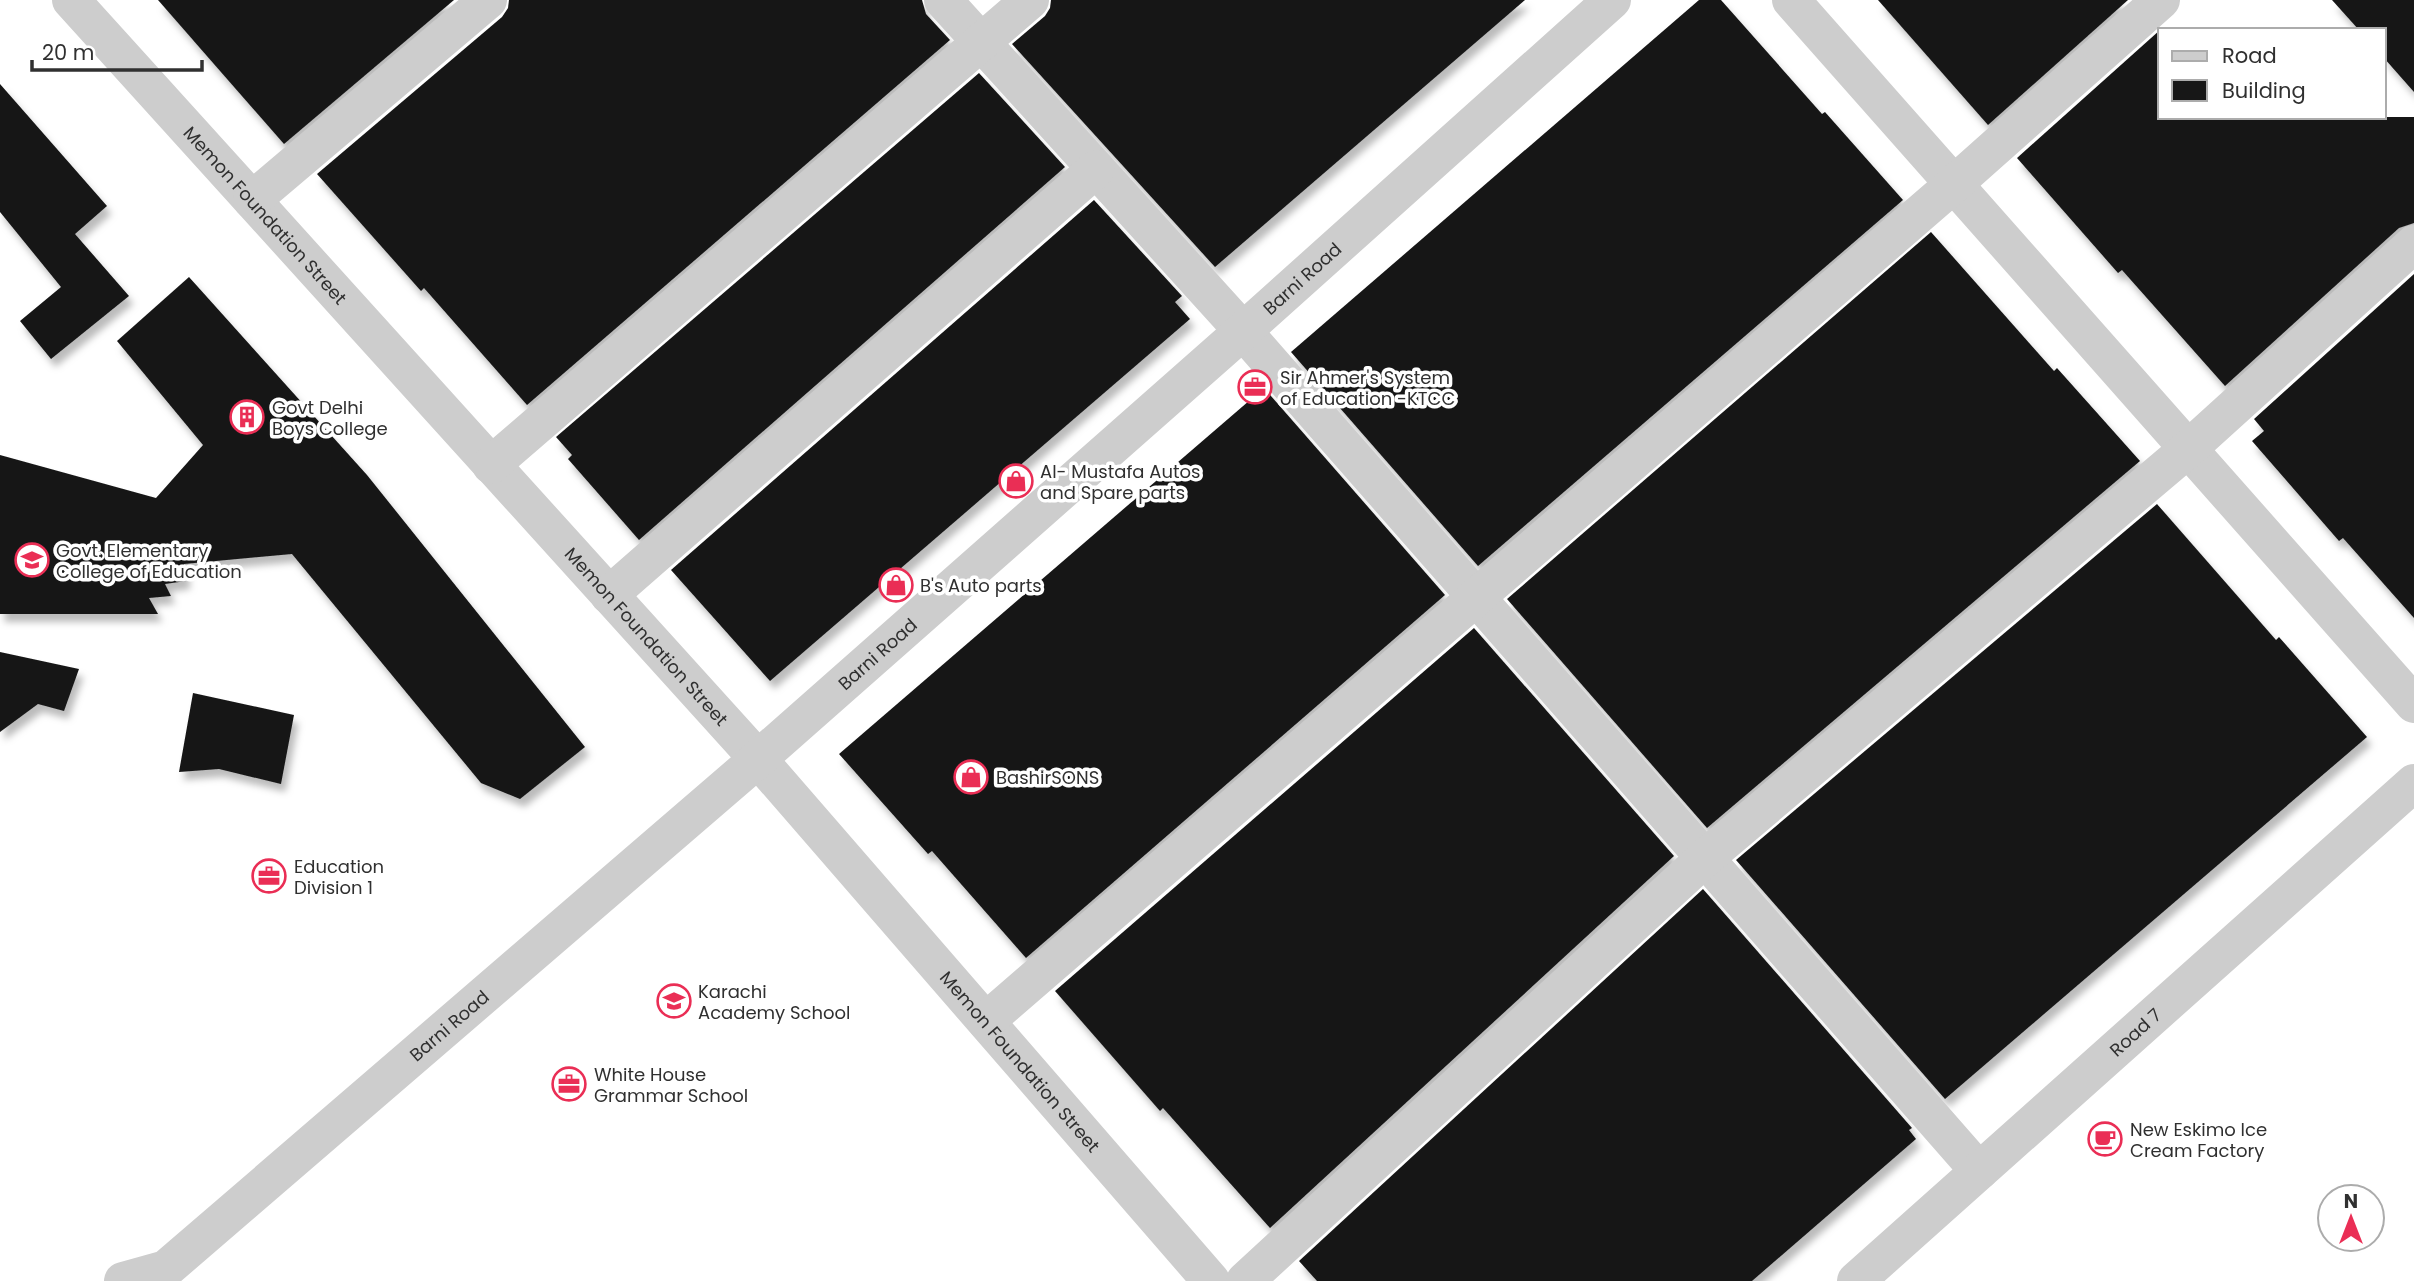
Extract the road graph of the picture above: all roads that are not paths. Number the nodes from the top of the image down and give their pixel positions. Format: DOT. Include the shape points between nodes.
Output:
graph roads {
  1 [pos="71,0"];
  2 [pos="488,0"];
  3 [pos="943,0"];
  4 [pos="1030,0"];
  5 [pos="1612,0"];
  6 [pos="1791,0"];
  7 [pos="2161,0"];
  8 [pos="982,43"];
  9 [pos="1096,169"];
  10 [pos="1954,184"];
  11 [pos="252,200"];
  12 [pos="2414,244"];
  13 [pos="1242,331"];
  14 [pos="2188,449"];
  15 [pos="491,465"];
  16 [pos="609,595"];
  17 [pos="1476,598"];
  18 [pos="2414,704"];
  19 [pos="758,759"];
  20 [pos="2414,783"];
  21 [pos="1705,858"];
  22 [pos="986,1021"];
  23 [pos="1979,1171"];
  24 [pos="123,1281"];
  25 [pos="1211,1281"];
  26 [pos="1245,1281"];
  27 [pos="1856,1281"];
  1 -- 11 [label="street, Memon Foundation Street"];
  2 -- 11 [label="street"];
  3 -- 8 [label="street"];
  4 -- 8 [label="street"];
  5 -- 13 [label="street, Barni Road"];
  6 -- 10 [label="street"];
  7 -- 10 [label="street"];
  8 -- 9 [label="street"];
  8 -- 15 [label="street"];
  9 -- 13 [label="street"];
  9 -- 16 [label="street"];
  10 -- 14 [label="street"];
  10 -- 17 [label="street"];
  11 -- 15 [label="street, Memon Foundation Street"];
  12 -- 14 [label="street"];
  13 -- 17 [label="street"];
  13 -- 19 [label="street, Barni Road"];
  14 -- 18 [label="street"];
  14 -- 21 [label="street"];
  15 -- 16 [label="street, Memon Foundation Street"];
  16 -- 19 [label="street, Memon Foundation Street"];
  17 -- 21 [label="street"];
  17 -- 22 [label="street"];
  19 -- 22 [label="street, Memon Foundation Street"];
  19 -- 24 [label="street, Barni Road" via="166,1269"];
  20 -- 23 [label="street, Road 7"];
  21 -- 23 [label="street"];
  21 -- 26 [label="street"];
  22 -- 25 [label="street, Memon Foundation Street"];
  23 -- 27 [label="street, Road 7"];
}
